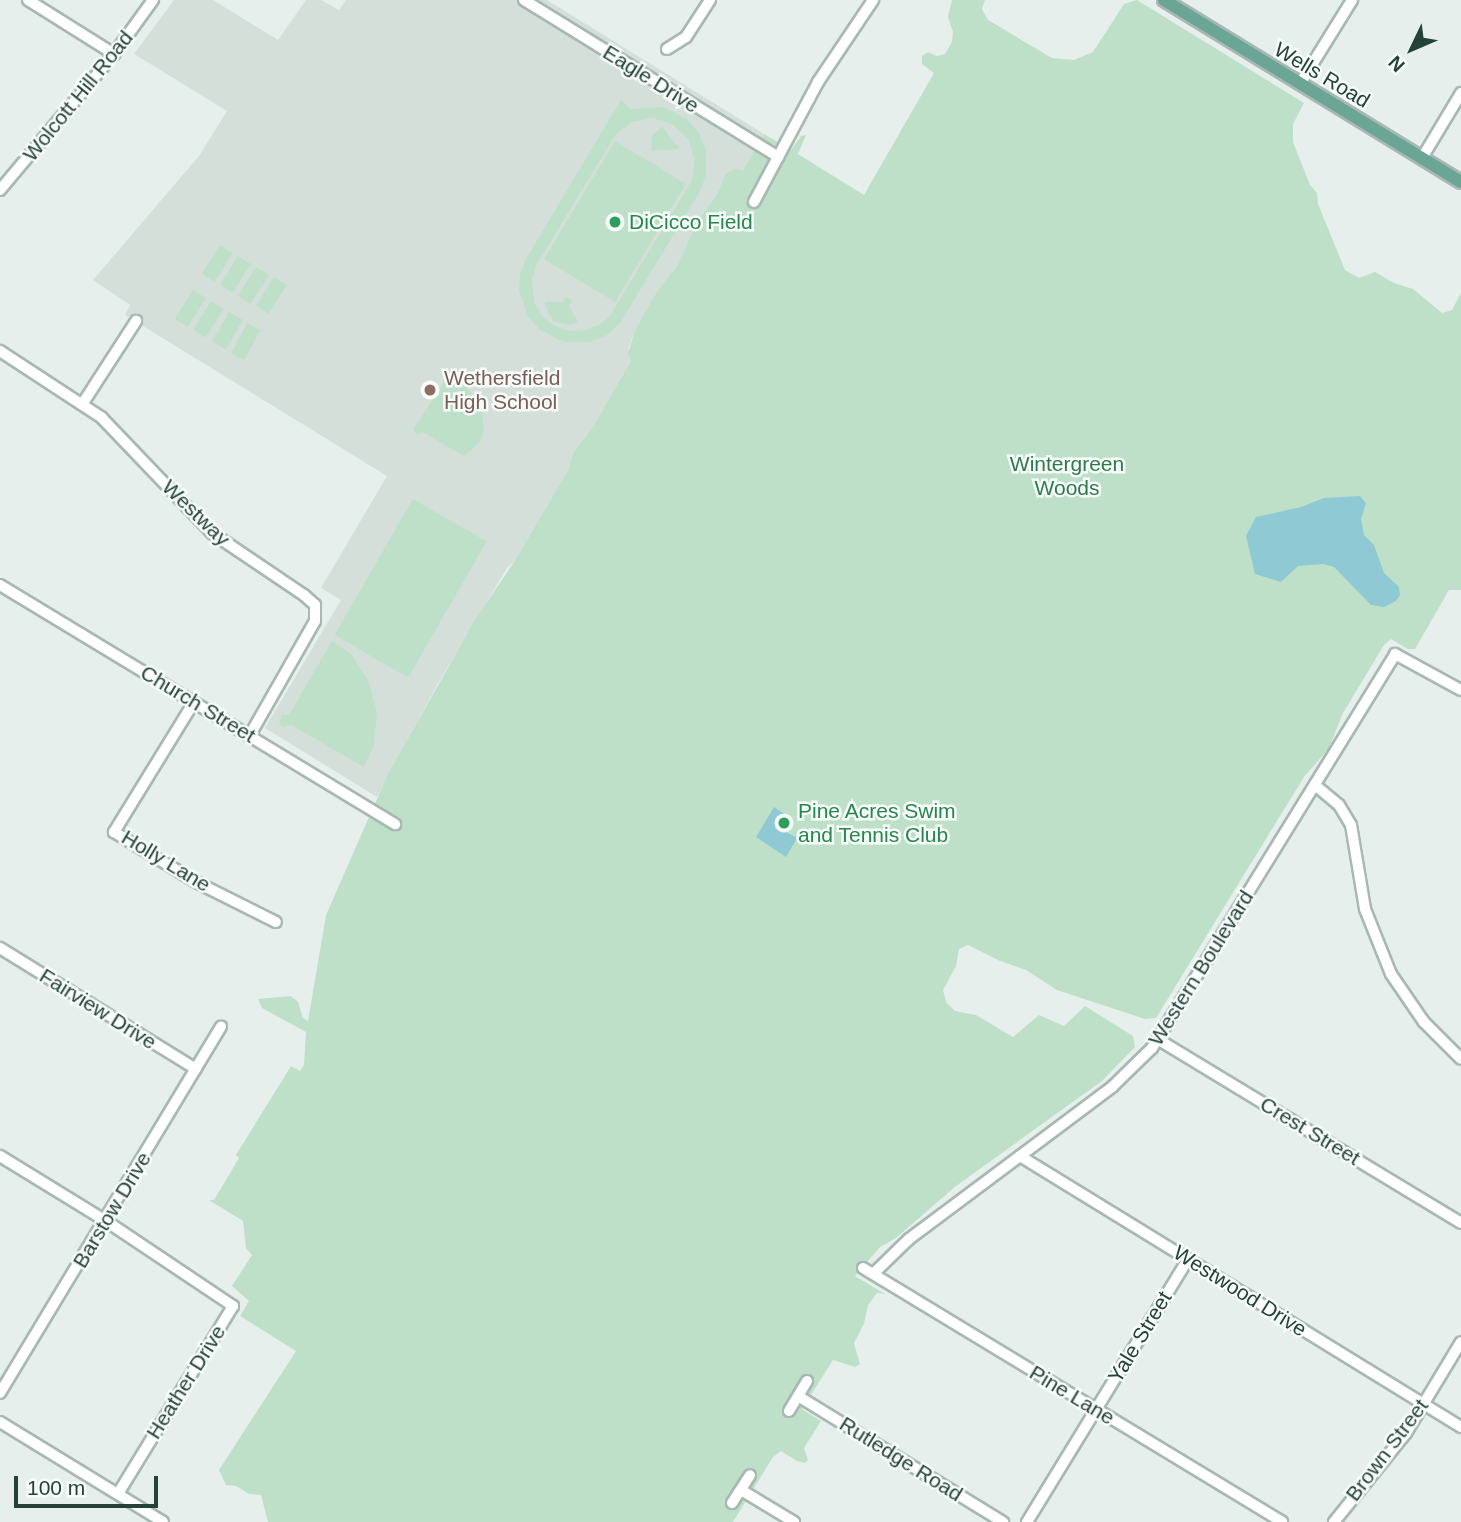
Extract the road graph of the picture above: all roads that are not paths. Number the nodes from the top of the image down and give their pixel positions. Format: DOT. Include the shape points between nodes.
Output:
graph roads {
  1 [pos="28,0"];
  2 [pos="153,0"];
  3 [pos="524,0"];
  4 [pos="710,0"];
  5 [pos="873,0"];
  6 [pos="1164,0"];
  7 [pos="1352,0"];
  8 [pos="667,49"];
  9 [pos="114,54"];
  10 [pos="1300,84"];
  11 [pos="1461,93"];
  12 [pos="778,157"];
  13 [pos="1422,158"];
  14 [pos="1461,182"];
  15 [pos="0,190"];
  16 [pos="754,202"];
  17 [pos="136,321"];
  18 [pos="0,351"];
  19 [pos="83,403"];
  20 [pos="0,585"];
  21 [pos="1461,690"];
  22 [pos="194,702"];
  23 [pos="250,734"];
  24 [pos="1315,785"];
  25 [pos="395,824"];
  26 [pos="276,922"];
  27 [pos="0,948"];
  28 [pos="221,1026"];
  29 [pos="1158,1040"];
  30 [pos="1461,1059"];
  31 [pos="196,1069"];
  32 [pos="0,1156"];
  33 [pos="1020,1156"];
  34 [pos="106,1221"];
  35 [pos="1461,1223"];
  36 [pos="1188,1259"];
  37 [pos="863,1268"];
  38 [pos="873,1274"];
  39 [pos="1461,1342"];
  40 [pos="807,1381"];
  41 [pos="0,1393"];
  42 [pos="798,1396"];
  43 [pos="1424,1404"];
  44 [pos="1096,1409"];
  45 [pos="789,1411"];
  46 [pos="0,1422"];
  47 [pos="1461,1427"];
  48 [pos="750,1475"];
  49 [pos="741,1490"];
  50 [pos="118,1494"];
  51 [pos="732,1503"];
  52 [pos="163,1522"];
  53 [pos="794,1522"];
  54 [pos="1003,1522"];
  55 [pos="1027,1522"];
  56 [pos="1282,1522"];
  57 [pos="1334,1522"];
  1 -- 9 [label="street"];
  2 -- 9 [label="street, Wolcott Hill Road"];
  3 -- 12 [label="street, Eagle Drive"];
  4 -- 8 [label="street" via="686,37"];
  5 -- 12 [label="street" via="818,82"];
  6 -- 10 [label="main road, Wells Road"];
  7 -- 10 [label="street"];
  9 -- 15 [label="street, Wolcott Hill Road"];
  10 -- 13 [label="main road, Wells Road"];
  11 -- 13 [label="street"];
  12 -- 16 [label="street"];
  13 -- 14 [label="main road, Wells Road"];
  17 -- 19 [label="street"];
  18 -- 19 [label="street, Westway"];
  19 -- 23 [label="street, Westway" via="212,533 315,605 315,621"];
  20 -- 22 [label="street, Church Street"];
  21 -- 24 [label="street, Western Boulevard" via="1395,654"];
  22 -- 23 [label="street, Church Street"];
  22 -- 26 [label="street, Holly Lane" via="114,832 198,883"];
  23 -- 25 [label="street, Church Street"];
  24 -- 29 [label="street, Western Boulevard"];
  24 -- 30 [label="street" via="1350,821 1365,909 1393,978 1424,1021"];
  27 -- 31 [label="street, Fairview Drive"];
  28 -- 31 [label="street, Barstow Drive"];
  29 -- 33 [label="street, Western Boulevard" via="1119,1081"];
  29 -- 35 [label="street, Crest Street"];
  31 -- 34 [label="street, Barstow Drive"];
  32 -- 34 [label="street"];
  33 -- 36 [label="street, Westwood Drive"];
  33 -- 38 [label="street, Western Boulevard" via="909,1239"];
  34 -- 41 [label="street, Barstow Drive"];
  34 -- 50 [label="street, Heather Drive" via="233,1306"];
  36 -- 43 [label="street, Westwood Drive"];
  36 -- 44 [label="street, Yale Street"];
  37 -- 38 [label="street, Pine Lane"];
  38 -- 44 [label="street, Pine Lane"];
  39 -- 43 [label="street, Brown Street"];
  40 -- 42 [label="street"];
  42 -- 45 [label="street"];
  42 -- 54 [label="street, Rutledge Road"];
  43 -- 47 [label="street, Westwood Drive"];
  43 -- 57 [label="street, Brown Street"];
  44 -- 55 [label="street, Yale Street"];
  44 -- 56 [label="street, Pine Lane"];
  46 -- 50 [label="street"];
  48 -- 49 [label="street"];
  49 -- 51 [label="street"];
  49 -- 53 [label="street"];
  50 -- 52 [label="street"];
}
